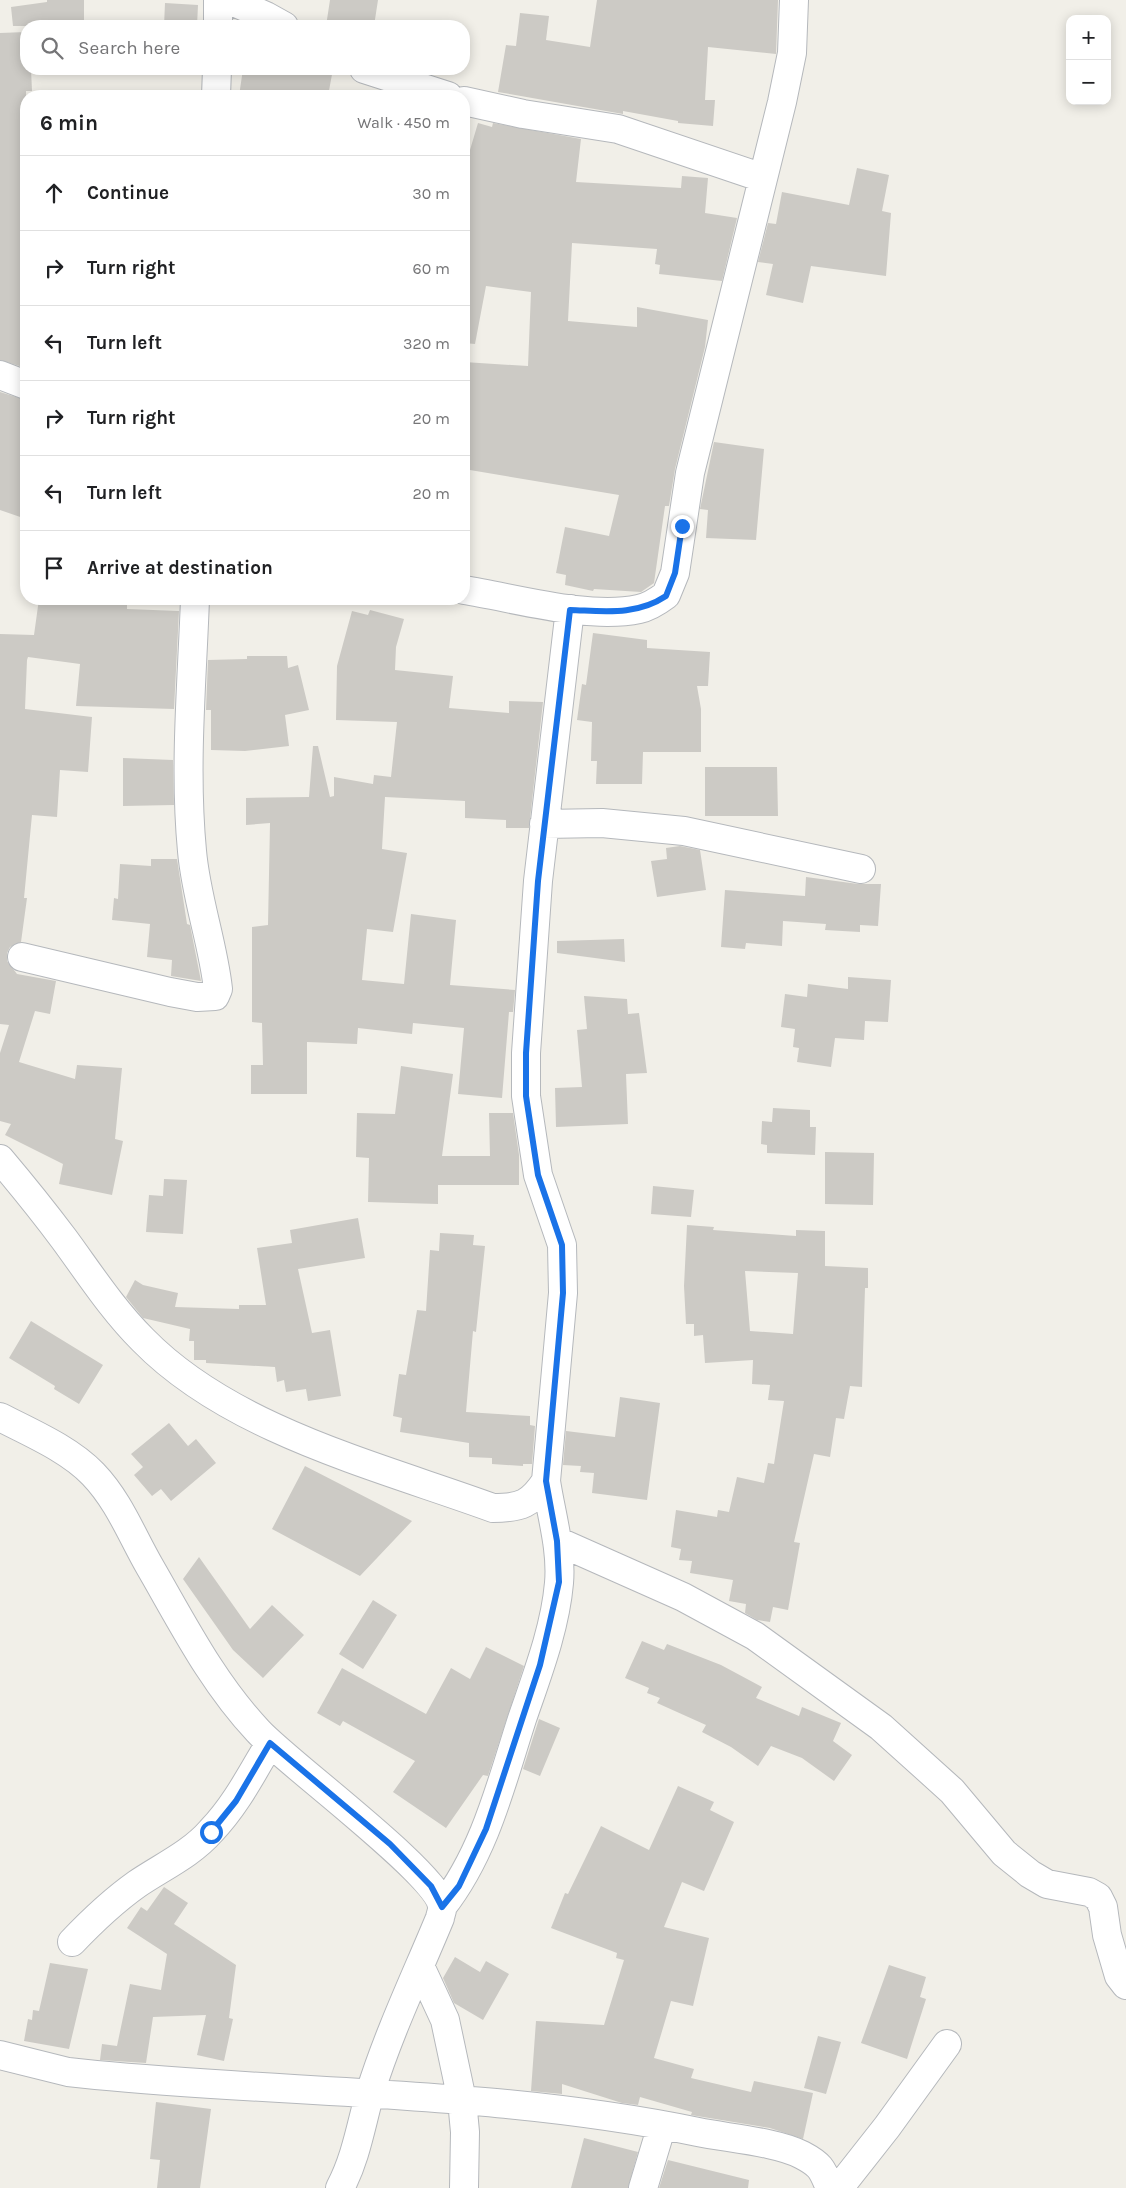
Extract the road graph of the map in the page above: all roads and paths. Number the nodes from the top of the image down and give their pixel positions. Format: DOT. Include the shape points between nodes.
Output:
graph roads {
  1 [pos="218,0"];
  2 [pos="229,0"];
  3 [pos="794,0"];
  4 [pos="218,20"];
  5 [pos="273,20"];
  6 [pos="217,75"];
  7 [pos="383,75"];
  8 [pos="216,90"];
  9 [pos="429,90"];
  10 [pos="470,102"];
  11 [pos="764,178"];
  12 [pos="0,375"];
  13 [pos="20,383"];
  14 [pos="470,591"];
  15 [pos="195,605"];
  16 [pos="570,610"];
  17 [pos="544,824"];
  18 [pos="861,869"];
  19 [pos="22,957"];
  20 [pos="0,1159"];
  21 [pos="0,1417"];
  22 [pos="546,1481"];
  23 [pos="557,1541"];
  24 [pos="270,1743"];
  25 [pos="442,1907"];
  26 [pos="72,1942"];
  27 [pos="420,1966"];
  28 [pos="1126,1985"];
  29 [pos="946,2044"];
  30 [pos="0,2055"];
  31 [pos="370,2093"];
  32 [pos="462,2100"];
  33 [pos="662,2125"];
  34 [pos="340,2188"];
  35 [pos="464,2188"];
  36 [pos="643,2188"];
  37 [pos="830,2188"];
  38 [pos="839,2188"];
  1 -- 4 [label="street"];
  2 -- 5 [label="street"];
  3 -- 11 [label="street" via="792,53"];
  6 -- 8 [label="street"];
  7 -- 9 [label="street"];
  10 -- 11 [label="street" via="618,129"];
  11 -- 16 [label="street" via="690,473 675,573 666,596 640,609"];
  12 -- 13 [label="street"];
  14 -- 16 [label="street"];
  15 -- 19 [label="street" via="191,833 197,887 218,989 215,996 197,997 122,982"];
  16 -- 17 [label="street"];
  17 -- 18 [label="street" via="602,823 684,831"];
  17 -- 22 [label="street" via="530,993 526,1096 538,1175 562,1245 563,1293"];
  20 -- 22 [label="street" via="115,1309 176,1370 206,1390 282,1430 344,1456 493,1508 512,1508 526,1503 536,1496"];
  21 -- 24 [label="street" via="81,1464 114,1500 204,1662 229,1697"];
  22 -- 23 [label="street"];
  23 -- 25 [label="street" via="559,1582 540,1665 486,1829 459,1886"];
  23 -- 28 [label="street" via="683,1596 755,1636 880,1728 952,1791 1004,1853 1030,1874 1047,1884 1089,1892 1098,1897 1119,1976"];
  24 -- 25 [label="street" via="390,1844 431,1886"];
  24 -- 26 [label="street" via="236,1801 211,1832 192,1849 114,1902"];
  25 -- 27 [label="street"];
  27 -- 31 [label="street"];
  27 -- 32 [label="street" via="445,2020"];
  29 -- 38 [label="street"];
  30 -- 31 [label="street" via="68,2072 96,2075"];
  31 -- 32 [label="street"];
  31 -- 34 [label="street" via="354,2152"];
  32 -- 33 [label="street"];
  32 -- 35 [label="street"];
  33 -- 36 [label="street"];
  33 -- 37 [label="street" via="776,2146 800,2154 821,2166"];
}
